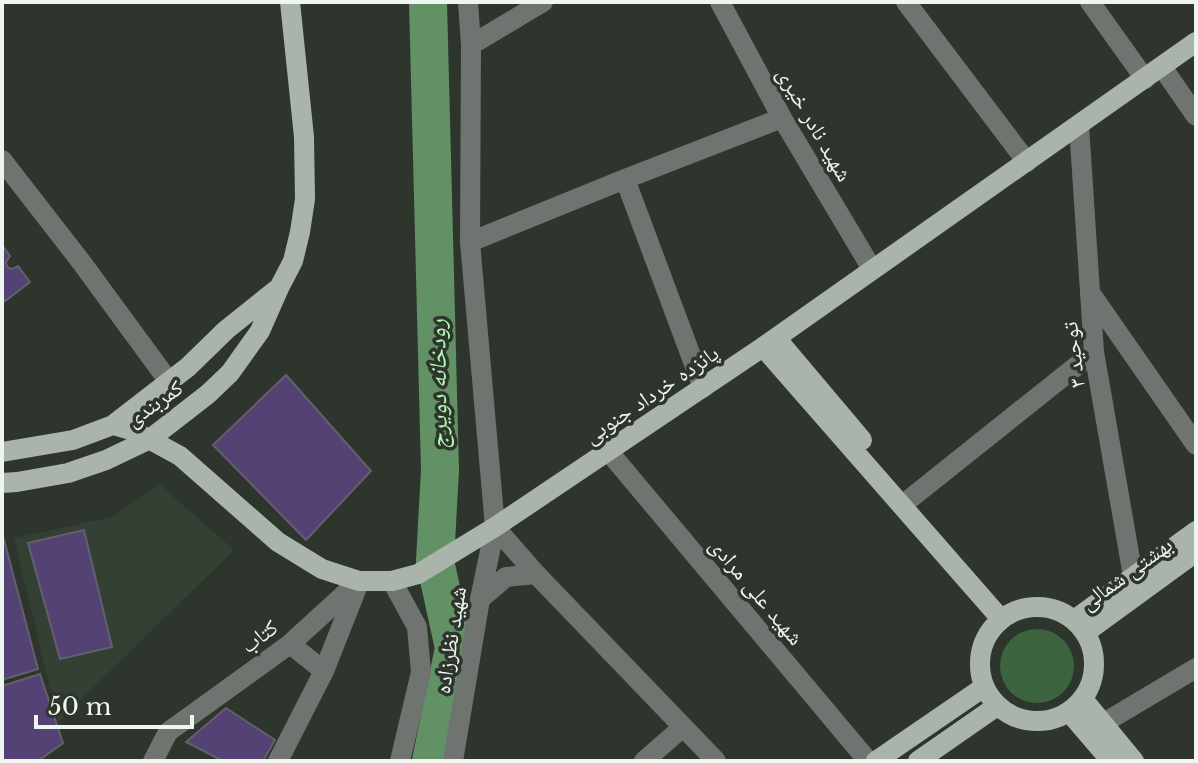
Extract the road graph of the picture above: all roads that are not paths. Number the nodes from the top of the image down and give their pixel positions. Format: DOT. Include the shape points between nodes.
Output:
graph roads {
  1 [pos="290,2"];
  2 [pos="468,2"];
  3 [pos="543,2"];
  4 [pos="720,2"];
  5 [pos="906,2"];
  6 [pos="1090,2"];
  7 [pos="1196,42"];
  8 [pos="471,45"];
  9 [pos="1162,67"];
  10 [pos="1145,79"];
  11 [pos="1196,116"];
  12 [pos="782,118"];
  13 [pos="1079,126"];
  14 [pos="2,160"];
  15 [pos="1027,162"];
  16 [pos="625,179"];
  17 [pos="470,242"];
  18 [pos="872,269"];
  19 [pos="279,288"];
  20 [pos="1091,294"];
  21 [pos="770,343"];
  22 [pos="1094,352"];
  23 [pos="170,383"];
  24 [pos="703,388"];
  25 [pos="113,425"];
  26 [pos="150,439"];
  27 [pos="1196,445"];
  28 [pos="2,452"];
  29 [pos="609,452"];
  30 [pos="2,483"];
  31 [pos="911,498"];
  32 [pos="495,527"];
  33 [pos="1196,531"];
  34 [pos="1196,552"];
  35 [pos="536,574"];
  36 [pos="1133,576"];
  37 [pos="359,581"];
  38 [pos="392,581"];
  39 [pos="480,599"];
  40 [pos="1006,616"];
  41 [pos="1079,626"];
  42 [pos="290,644"];
  43 [pos="1196,668"];
  44 [pos="324,671"];
  45 [pos="984,687"];
  46 [pos="997,706"];
  47 [pos="1076,706"];
  48 [pos="1102,724"];
  49 [pos="683,727"];
  50 [pos="153,761"];
  51 [pos="278,761"];
  52 [pos="400,761"];
  53 [pos="453,761"];
  54 [pos="644,761"];
  55 [pos="716,761"];
  56 [pos="868,761"];
  57 [pos="876,761"];
  58 [pos="918,761"];
  59 [pos="1111,761"];
  60 [pos="1134,761"];
  1 -- 19 [label="main road, کمربندی" via="305,199 293,261"];
  2 -- 8 [label="street, شهید نظرزاده"];
  3 -- 8 [label="street"];
  4 -- 12 [label="street, شهید نادر خیری"];
  5 -- 15 [label="street"];
  6 -- 10 [label="street"];
  7 -- 9 [label="main road, پانزده خرداد جنوبی"];
  8 -- 17 [label="street, شهید نظرزاده"];
  9 -- 10 [label="main road, پانزده خرداد جنوبی"];
  9 -- 11 [label="street"];
  10 -- 13 [label="main road, پانزده خرداد جنوبی"];
  12 -- 16 [label="street"];
  12 -- 18 [label="street, شهید نادر خیری"];
  13 -- 15 [label="main road, پانزده خرداد جنوبی"];
  13 -- 20 [label="street, توحید ۳"];
  14 -- 23 [label="street"];
  15 -- 18 [label="main road, پانزده خرداد جنوبی"];
  16 -- 17 [label="street"];
  16 -- 24 [label="street"];
  17 -- 32 [label="street, شهید نظرزاده"];
  18 -- 21 [label="main road, پانزده خرداد جنوبی"];
  19 -- 23 [label="main road, کمربندی"];
  19 -- 26 [label="main road, کمربندی" via="260,331 230,373"];
  20 -- 22 [label="street, توحید ۳"];
  20 -- 27 [label="street"];
  21 -- 24 [label="main road, پانزده خرداد جنوبی"];
  21 -- 31 [label="main road"];
  21 -- 40 [label="main road"];
  22 -- 31 [label="street"];
  22 -- 36 [label="street, توحید ۳"];
  23 -- 25 [label="main road, کمربندی"];
  24 -- 29 [label="main road, پانزده خرداد جنوبی"];
  25 -- 26 [label="main road, پانزده خرداد جنوبی"];
  25 -- 28 [label="main road, کمربندی" via="73,440"];
  26 -- 30 [label="main road, کمربندی" via="68,473"];
  26 -- 37 [label="main road, پانزده خرداد جنوبی" via="180,456 278,542 322,569"];
  29 -- 32 [label="main road, پانزده خرداد جنوبی"];
  29 -- 56 [label="street, شهید علی مرادی"];
  31 -- 40 [label="main road"];
  32 -- 35 [label="street"];
  32 -- 38 [label="main road, پانزده خرداد جنوبی" via="418,574"];
  32 -- 39 [label="street, شهید نظرزاده"];
  33 -- 36 [label="main road"];
  34 -- 41 [label="main road, بهشتی شمالی"];
  35 -- 39 [label="street" via="506,577"];
  35 -- 49 [label="street"];
  36 -- 41 [label="main road"];
  37 -- 38 [label="main road, پانزده خرداد جنوبی"];
  37 -- 42 [label="street, کتاب"];
  37 -- 44 [label="street"];
  38 -- 52 [label="street" via="417,627 421,672"];
  39 -- 53 [label="street, شهید نظرزاده"];
  40 -- 41 [label="main road" via="1023,608 1050,608"];
  40 -- 45 [label="main road" via="981,650"];
  41 -- 47 [label="main road" via="1091,645 1094,673"];
  42 -- 44 [label="street"];
  42 -- 50 [label="street, کتاب" via="168,732"];
  43 -- 48 [label="street"];
  44 -- 51 [label="street"];
  45 -- 46 [label="main road"];
  45 -- 57 [label="main road"];
  46 -- 47 [label="main road" via="1010,715 1040,721"];
  46 -- 58 [label="main road"];
  47 -- 48 [label="main road"];
  47 -- 59 [label="main road"];
  48 -- 60 [label="main road"];
  49 -- 54 [label="street"];
  49 -- 55 [label="street"];
}
